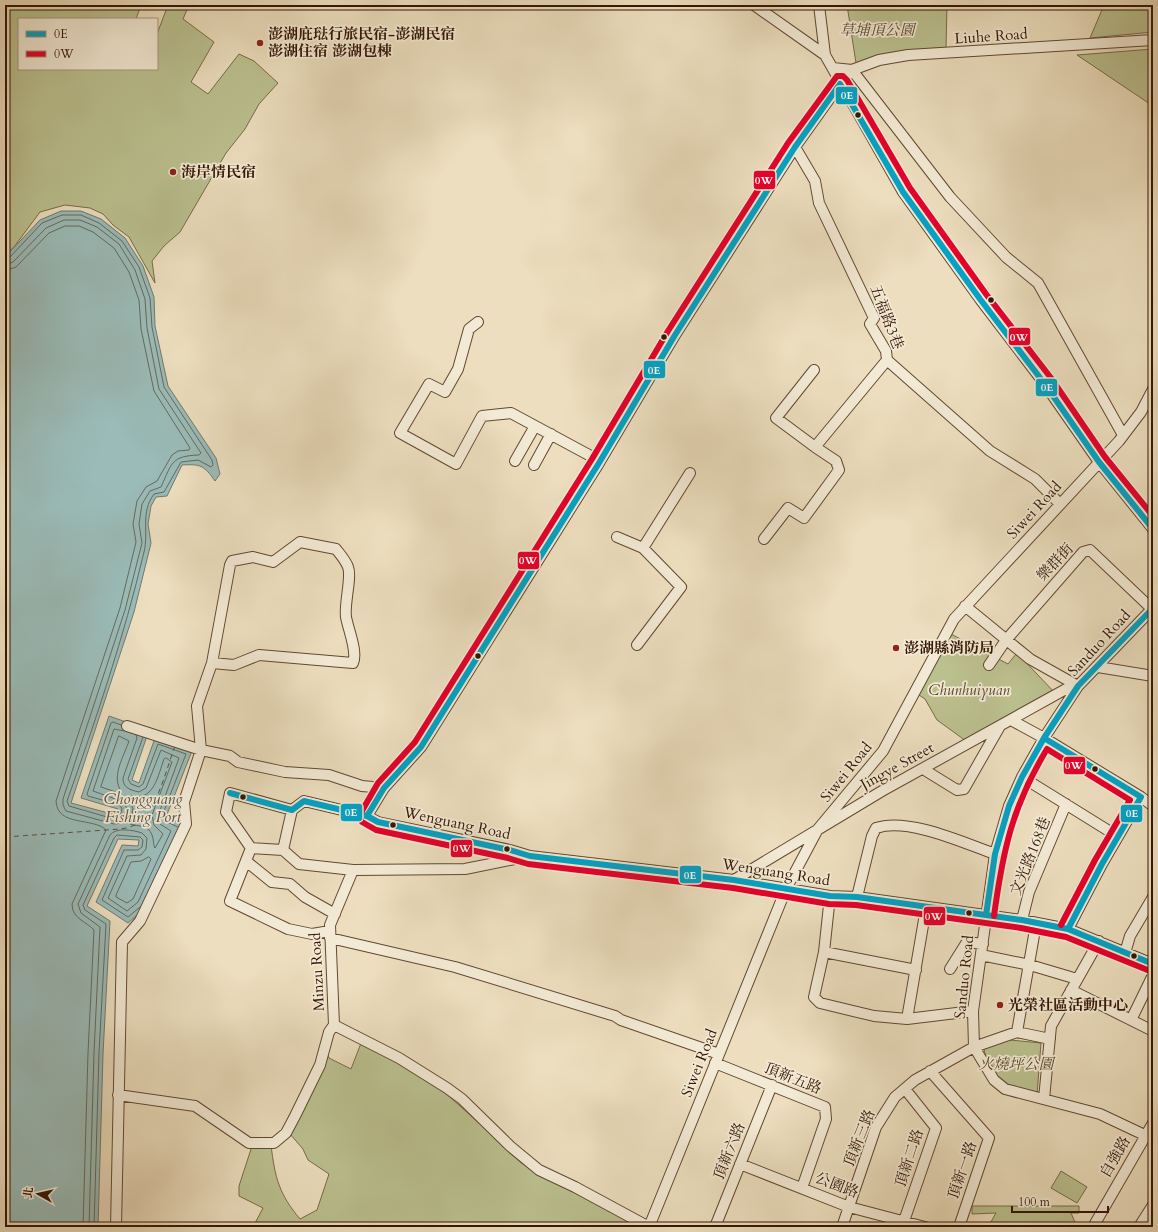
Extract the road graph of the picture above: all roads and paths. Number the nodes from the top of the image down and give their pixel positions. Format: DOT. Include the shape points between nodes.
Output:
graph roads {
  1 [pos="754,5"];
  2 [pos="819,5"];
  3 [pos="1153,40"];
  4 [pos="825,55"];
  5 [pos="833,68"];
  6 [pos="852,70"];
  7 [pos="840,84"];
  8 [pos="795,147"];
  9 [pos="478,322"];
  10 [pos="888,360"];
  11 [pos="814,370"];
  12 [pos="1153,389"];
  13 [pos="535,426"];
  14 [pos="550,434"];
  15 [pos="1123,435"];
  16 [pos="815,447"];
  17 [pos="515,461"];
  18 [pos="600,461"];
  19 [pos="1099,462"];
  20 [pos="534,465"];
  21 [pos="690,473"];
  22 [pos="1060,504"];
  23 [pos="1153,529"];
  24 [pos="616,538"];
  25 [pos="764,539"];
  26 [pos="643,548"];
  27 [pos="965,606"];
  28 [pos="1153,608"];
  29 [pos="1006,640"];
  30 [pos="637,645"];
  31 [pos="212,664"];
  32 [pos="989,665"];
  33 [pos="1098,666"];
  34 [pos="1153,676"];
  35 [pos="1078,686"];
  36 [pos="1011,720"];
  37 [pos="127,726"];
  38 [pos="1000,726"];
  39 [pos="1044,738"];
  40 [pos="202,750"];
  41 [pos="923,769"];
  42 [pos="1022,777"];
  43 [pos="384,788"];
  44 [pos="1141,797"];
  45 [pos="1066,804"];
  46 [pos="1153,806"];
  47 [pos="292,810"];
  48 [pos="367,816"];
  49 [pos="818,829"];
  50 [pos="1117,836"];
  51 [pos="251,848"];
  52 [pos="283,850"];
  53 [pos="995,854"];
  54 [pos="530,856"];
  55 [pos="246,861"];
  56 [pos="354,870"];
  57 [pos="734,880"];
  58 [pos="786,889"];
  59 [pos="830,896"];
  60 [pos="857,897"];
  61 [pos="1153,897"];
  62 [pos="926,908"];
  63 [pos="335,914"];
  64 [pos="986,915"];
  65 [pos="1022,920"];
  66 [pos="1036,924"];
  67 [pos="1068,929"];
  68 [pos="330,935"];
  69 [pos="1099,941"];
  70 [pos="983,944"];
  71 [pos="824,952"];
  72 [pos="1125,953"];
  73 [pos="981,955"];
  74 [pos="1153,964"];
  75 [pos="1030,965"];
  76 [pos="950,969"];
  77 [pos="916,970"];
  78 [pos="1153,975"];
  79 [pos="1078,979"];
  80 [pos="1071,990"];
  81 [pos="973,1011"];
  82 [pos="907,1019"];
  83 [pos="1131,1020"];
  84 [pos="334,1026"];
  85 [pos="1153,1031"];
  86 [pos="1017,1032"];
  87 [pos="1050,1039"];
  88 [pos="974,1047"];
  89 [pos="717,1059"];
  90 [pos="930,1071"];
  91 [pos="772,1085"];
  92 [pos="905,1089"];
  93 [pos="118,1096"];
  94 [pos="1044,1099"];
  95 [pos="1153,1123"];
  96 [pos="1149,1137"];
  97 [pos="740,1164"];
  98 [pos="802,1188"];
  99 [pos="1153,1205"];
  100 [pos="849,1207"];
  101 [pos="904,1222"];
  102 [pos="116,1227"];
  103 [pos="649,1227"];
  104 [pos="715,1227"];
  105 [pos="842,1227"];
  106 [pos="925,1227"];
  107 [pos="959,1227"];
  108 [pos="1093,1227"];
  109 [pos="1139,1227"];
  1 -- 4 [label="street"];
  2 -- 4 [label="street"];
  3 -- 6 [label="street, Liuhe Road" via="908,55 879,60"];
  4 -- 5 [label="street"];
  5 -- 6 [label="street"];
  5 -- 7 [label="street"];
  6 -- 7 [label="street, Liuhe Road"];
  6 -- 15 [label="street" via="950,198 1006,257 1038,283"];
  7 -- 8 [label="street, Liuhe Road"];
  7 -- 19 [label="street" via="902,192 1044,383"];
  8 -- 10 [label="street, 五福路3巷" via="815,181 819,203 874,318 870,324 886,351"];
  8 -- 18 [label="street, Liuhe Road" via="675,335"];
  9 -- 13 [label="street" via="469,329 458,369 445,392 429,384 400,433 456,464 482,416 511,413"];
  10 -- 16 [label="street"];
  10 -- 22 [label="street, 五福路3巷" via="990,451 1034,479"];
  11 -- 16 [label="street" via="776,418"];
  12 -- 15 [label="street, Siwei Road" via="1141,412"];
  13 -- 14 [label="street"];
  13 -- 17 [label="street"];
  14 -- 18 [label="street"];
  14 -- 20 [label="street"];
  15 -- 19 [label="street, Siwei Road"];
  16 -- 25 [label="street" via="836,461 839,470 804,518 788,508"];
  18 -- 43 [label="street, Liuhe Road" via="421,747"];
  19 -- 22 [label="street, Siwei Road"];
  19 -- 23 [label="street"];
  21 -- 26 [label="street"];
  22 -- 27 [label="street, Siwei Road"];
  24 -- 26 [label="street"];
  26 -- 30 [label="street" via="681,587"];
  27 -- 29 [label="street"];
  27 -- 49 [label="street, Siwei Road" via="954,619 883,751"];
  28 -- 29 [label="street, 樂群街" via="1090,550 1082,552"];
  28 -- 33 [label="street, Sanduo Road"];
  29 -- 32 [label="street, 樂群街"];
  29 -- 35 [label="street" via="1030,660"];
  31 -- 31 [label="street" via="232,561 253,557 273,562 300,542 336,549 349,567 346,615 355,651 353,663 259,655 234,665"];
  31 -- 40 [label="street" via="197,706"];
  33 -- 34 [label="street"];
  33 -- 35 [label="street, Sanduo Road"];
  35 -- 36 [label="street, Jingye Street"];
  35 -- 39 [label="street, Sanduo Road"];
  36 -- 38 [label="street, Jingye Street"];
  36 -- 39 [label="street"];
  37 -- 40 [label="street"];
  38 -- 41 [label="street, Jingye Street"];
  38 -- 41 [label="street" via="964,789 957,790"];
  39 -- 42 [label="street, Sanduo Road"];
  39 -- 44 [label="street"];
  40 -- 43 [label="street" via="230,756 238,762 285,772 329,775 362,786"];
  40 -- 93 [label="street" via="184,802 186,824 140,921 122,942"];
  41 -- 49 [label="street, Jingye Street"];
  42 -- 45 [label="street"];
  42 -- 53 [label="street, Sanduo Road" via="1009,806"];
  43 -- 48 [label="street, Liuhe Road"];
  44 -- 46 [label="street"];
  44 -- 50 [label="street"];
  45 -- 50 [label="street"];
  45 -- 65 [label="street, 文光路168巷" via="1029,892"];
  47 -- 48 [label="street, Wenguang Road" via="304,800"];
  47 -- 51 [label="street" via="230,793 226,812"];
  47 -- 52 [label="street"];
  48 -- 54 [label="street, Wenguang Road" via="378,822"];
  49 -- 57 [label="street, Jingye Street"];
  49 -- 58 [label="street, Siwei Road"];
  50 -- 67 [label="street"];
  51 -- 52 [label="street"];
  51 -- 55 [label="street"];
  52 -- 56 [label="street" via="299,864"];
  53 -- 60 [label="street" via="926,829 884,825 876,828 872,836"];
  53 -- 64 [label="street, Sanduo Road"];
  54 -- 56 [label="street" via="465,869"];
  54 -- 57 [label="street, Wenguang Road"];
  55 -- 63 [label="street" via="272,882 290,884 305,898"];
  55 -- 68 [label="street" via="230,901 288,929"];
  56 -- 63 [label="street, Minzu Road"];
  57 -- 58 [label="street, Wenguang Road"];
  58 -- 59 [label="street, Wenguang Road"];
  58 -- 89 [label="street, Siwei Road"];
  59 -- 60 [label="street, Wenguang Road"];
  59 -- 71 [label="street"];
  60 -- 62 [label="street, Wenguang Road"];
  61 -- 72 [label="street" via="1130,936"];
  62 -- 64 [label="street, Wenguang Road"];
  62 -- 77 [label="street"];
  63 -- 68 [label="street, Minzu Road" via="330,925"];
  64 -- 65 [label="street, Wenguang Road"];
  64 -- 70 [label="street, Sanduo Road"];
  65 -- 66 [label="street, Wenguang Road"];
  66 -- 67 [label="street, Wenguang Road"];
  66 -- 75 [label="street"];
  67 -- 69 [label="street, Wenguang Road"];
  68 -- 84 [label="street, Minzu Road"];
  68 -- 89 [label="street, 頂新五路" via="455,967 615,1016"];
  69 -- 72 [label="street, Wenguang Road"];
  69 -- 79 [label="street"];
  70 -- 73 [label="street, Sanduo Road"];
  70 -- 76 [label="street" via="966,942"];
  71 -- 77 [label="street"];
  71 -- 82 [label="street" via="814,997 820,1003 874,1016"];
  72 -- 74 [label="street, Wenguang Road"];
  73 -- 75 [label="street"];
  73 -- 81 [label="street, Sanduo Road"];
  75 -- 79 [label="street"];
  75 -- 86 [label="street"];
  77 -- 82 [label="street"];
  78 -- 83 [label="street"];
  79 -- 80 [label="street"];
  80 -- 83 [label="street"];
  80 -- 87 [label="street" via="1051,1026"];
  81 -- 82 [label="street"];
  81 -- 88 [label="street, Sanduo Road"];
  83 -- 85 [label="street"];
  84 -- 93 [label="street, Minzu Road" via="329,1032 320,1065 286,1133 274,1143 249,1143 195,1106"];
  84 -- 103 [label="street" via="399,1058 462,1099 510,1146 539,1170"];
  86 -- 87 [label="street"];
  86 -- 88 [label="street, 頂新三路"];
  87 -- 94 [label="street"];
  88 -- 90 [label="street, 頂新三路"];
  88 -- 94 [label="street, Sanduo Road" via="994,1080 1005,1089"];
  89 -- 91 [label="street, 頂新五路"];
  89 -- 103 [label="street, Siwei Road"];
  90 -- 92 [label="street, 頂新三路"];
  90 -- 107 [label="street, 頂新一路" via="989,1138"];
  91 -- 97 [label="street, 頂新六路"];
  91 -- 98 [label="street, 頂新五路" via="825,1107 826,1119"];
  92 -- 100 [label="street, 頂新三路" via="895,1098 876,1127"];
  92 -- 101 [label="street, 頂新二路" via="936,1128"];
  93 -- 102 [label="street"];
  94 -- 96 [label="street, Sanduo Road" via="1100,1114"];
  95 -- 96 [label="street, 自強路"];
  96 -- 108 [label="street, 自強路"];
  97 -- 98 [label="street, 公園路"];
  97 -- 104 [label="street, 頂新六路"];
  98 -- 100 [label="street, 公園路"];
  99 -- 109 [label="street"];
  100 -- 101 [label="street, 公園路"];
  100 -- 105 [label="street, 頂新三路"];
  101 -- 106 [label="street, 公園路"];
}
